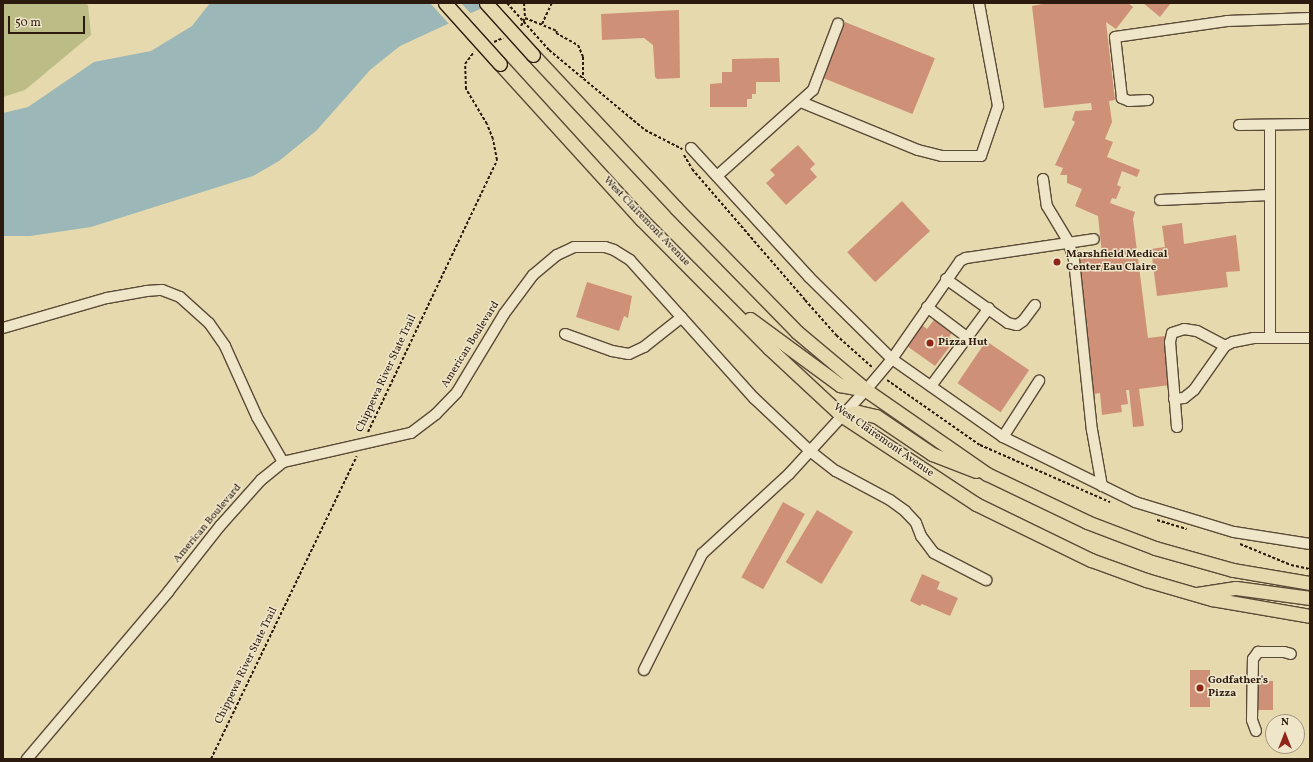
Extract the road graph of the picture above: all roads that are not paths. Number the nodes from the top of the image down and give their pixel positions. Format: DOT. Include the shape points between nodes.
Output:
graph roads {
  1 [pos="445,3"];
  2 [pos="486,3"];
  3 [pos="979,3"];
  4 [pos="1310,18"];
  5 [pos="838,24"];
  6 [pos="1148,100"];
  7 [pos="801,102"];
  8 [pos="1310,124"];
  9 [pos="1270,125"];
  10 [pos="1239,126"];
  11 [pos="686,148"];
  12 [pos="716,176"];
  13 [pos="1043,179"];
  14 [pos="1270,195"];
  15 [pos="1160,200"];
  16 [pos="1094,240"];
  17 [pos="1069,244"];
  18 [pos="946,279"];
  19 [pos="722,300"];
  20 [pos="1036,305"];
  21 [pos="927,307"];
  22 [pos="989,308"];
  23 [pos="682,317"];
  24 [pos="3,328"];
  25 [pos="565,334"];
  26 [pos="968,338"];
  27 [pos="1270,338"];
  28 [pos="1310,338"];
  29 [pos="1224,346"];
  30 [pos="892,359"];
  31 [pos="1039,381"];
  32 [pos="931,386"];
  33 [pos="866,390"];
  34 [pos="1174,399"];
  35 [pos="841,414"];
  36 [pos="1177,427"];
  37 [pos="1003,437"];
  38 [pos="810,451"];
  39 [pos="283,462"];
  40 [pos="987,474"];
  41 [pos="1102,486"];
  42 [pos="1310,544"];
  43 [pos="1310,571"];
  44 [pos="986,580"];
  45 [pos="1296,581"];
  46 [pos="1310,583"];
  47 [pos="1195,594"];
  48 [pos="1310,598"];
  49 [pos="1310,616"];
  50 [pos="1291,654"];
  51 [pos="644,670"];
  52 [pos="1256,731"];
  53 [pos="27,759"];
  1 -- 19 [label="main road, West Clairemont Avenue, bridge" via="641,219"];
  2 -- 33 [label="main road, bridge" via="676,208 797,332"];
  3 -- 7 [label="street" via="998,106 981,156 942,156 918,150"];
  4 -- 6 [label="street" via="1227,21 1115,37 1122,98 1128,101"];
  5 -- 7 [label="street" via="816,84"];
  7 -- 12 [label="street"];
  8 -- 9 [label="street"];
  9 -- 10 [label="street"];
  9 -- 14 [label="street"];
  11 -- 12 [label="street"];
  12 -- 30 [label="street" via="809,278"];
  13 -- 17 [label="street" via="1047,206"];
  14 -- 15 [label="street"];
  14 -- 27 [label="street"];
  16 -- 17 [label="street"];
  17 -- 18 [label="street" via="966,258 960,261"];
  17 -- 41 [label="street" via="1074,260 1092,430"];
  18 -- 21 [label="street"];
  18 -- 22 [label="street"];
  19 -- 33 [label="main road" via="840,385"];
  19 -- 35 [label="main road, West Clairemont Avenue"];
  20 -- 22 [label="street" via="1017,325 1008,323"];
  21 -- 26 [label="street"];
  21 -- 30 [label="street"];
  22 -- 26 [label="street"];
  23 -- 25 [label="street" via="644,347 629,354 612,351"];
  23 -- 38 [label="street, American Boulevard" via="754,398"];
  23 -- 39 [label="street, American Boulevard" via="636,266 620,253 595,246 566,250 547,261 533,275 504,314 457,392 436,414 411,433"];
  24 -- 39 [label="street" via="107,298 146,291 162,290 180,297 209,323 225,346 257,417"];
  26 -- 32 [label="street"];
  27 -- 28 [label="street"];
  27 -- 29 [label="street" via="1245,338"];
  29 -- 34 [label="street" via="1194,390 1184,398"];
  29 -- 34 [label="street" via="1197,330 1184,329 1172,333"];
  30 -- 32 [label="street"];
  30 -- 33 [label="street"];
  31 -- 37 [label="street"];
  32 -- 37 [label="street"];
  33 -- 35 [label="street"];
  33 -- 40 [label="main road"];
  34 -- 36 [label="street"];
  35 -- 38 [label="street"];
  35 -- 40 [label="main road" via="858,412 876,416 932,454"];
  35 -- 47 [label="main road, West Clairemont Avenue" via="976,504 1091,560"];
  37 -- 41 [label="street"];
  38 -- 44 [label="street, American Boulevard" via="836,471 905,511 916,523 920,536 934,553"];
  38 -- 51 [label="street" via="702,554"];
  39 -- 53 [label="street, American Boulevard" via="261,480 220,526 168,592"];
  40 -- 45 [label="main road" via="1087,522 1156,548 1234,570"];
  41 -- 42 [label="street" via="1135,502 1234,532"];
  43 -- 45 [label="main road"];
  45 -- 46 [label="main road"];
  47 -- 48 [label="main road" via="1236,588"];
  47 -- 49 [label="main road, West Clairemont Avenue"];
  50 -- 52 [label="street" via="1258,652 1253,659 1252,720"];
}
